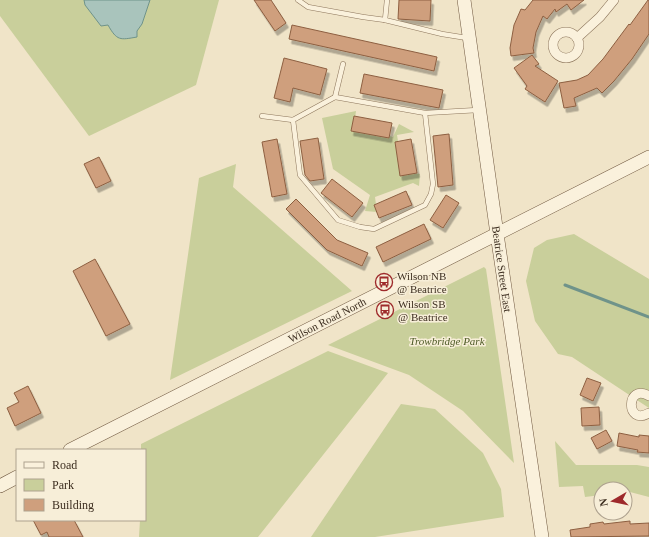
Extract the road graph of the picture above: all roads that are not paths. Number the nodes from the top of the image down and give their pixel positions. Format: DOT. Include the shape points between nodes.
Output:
graph roads {
  1 [pos="298,0"];
  2 [pos="387,0"];
  3 [pos="464,0"];
  4 [pos="614,0"];
  5 [pos="385,20"];
  6 [pos="469,38"];
  7 [pos="578,38"];
  8 [pos="343,64"];
  9 [pos="335,97"];
  10 [pos="479,110"];
  11 [pos="425,113"];
  12 [pos="262,116"];
  13 [pos="293,120"];
  14 [pos="649,157"];
  15 [pos="497,234"];
  16 [pos="649,396"];
  17 [pos="649,414"];
  18 [pos="72,449"];
  19 [pos="16,478"];
  20 [pos="0,486"];
  21 [pos="542,537"];
  1 -- 5 [label="lane" via="308,7"];
  2 -- 5 [label="lane"];
  3 -- 6 [label="main road, Beatrice Street East"];
  4 -- 7 [label="street"];
  5 -- 6 [label="lane"];
  6 -- 10 [label="main road, Beatrice Street East"];
  8 -- 9 [label="lane"];
  9 -- 11 [label="lane"];
  9 -- 13 [label="lane"];
  10 -- 11 [label="lane"];
  10 -- 15 [label="main road, Beatrice Street East"];
  11 -- 13 [label="lane" via="433,184 431,194 425,205 374,229 338,220 300,175"];
  12 -- 13 [label="lane"];
  14 -- 15 [label="main road, Wilson Road North"];
  15 -- 18 [label="main road, Wilson Road North"];
  15 -- 21 [label="main road, Beatrice Street East"];
  16 -- 17 [label="street" via="638,394 632,399 630,406 636,415"];
  19 -- 20 [label="main road"];
}
